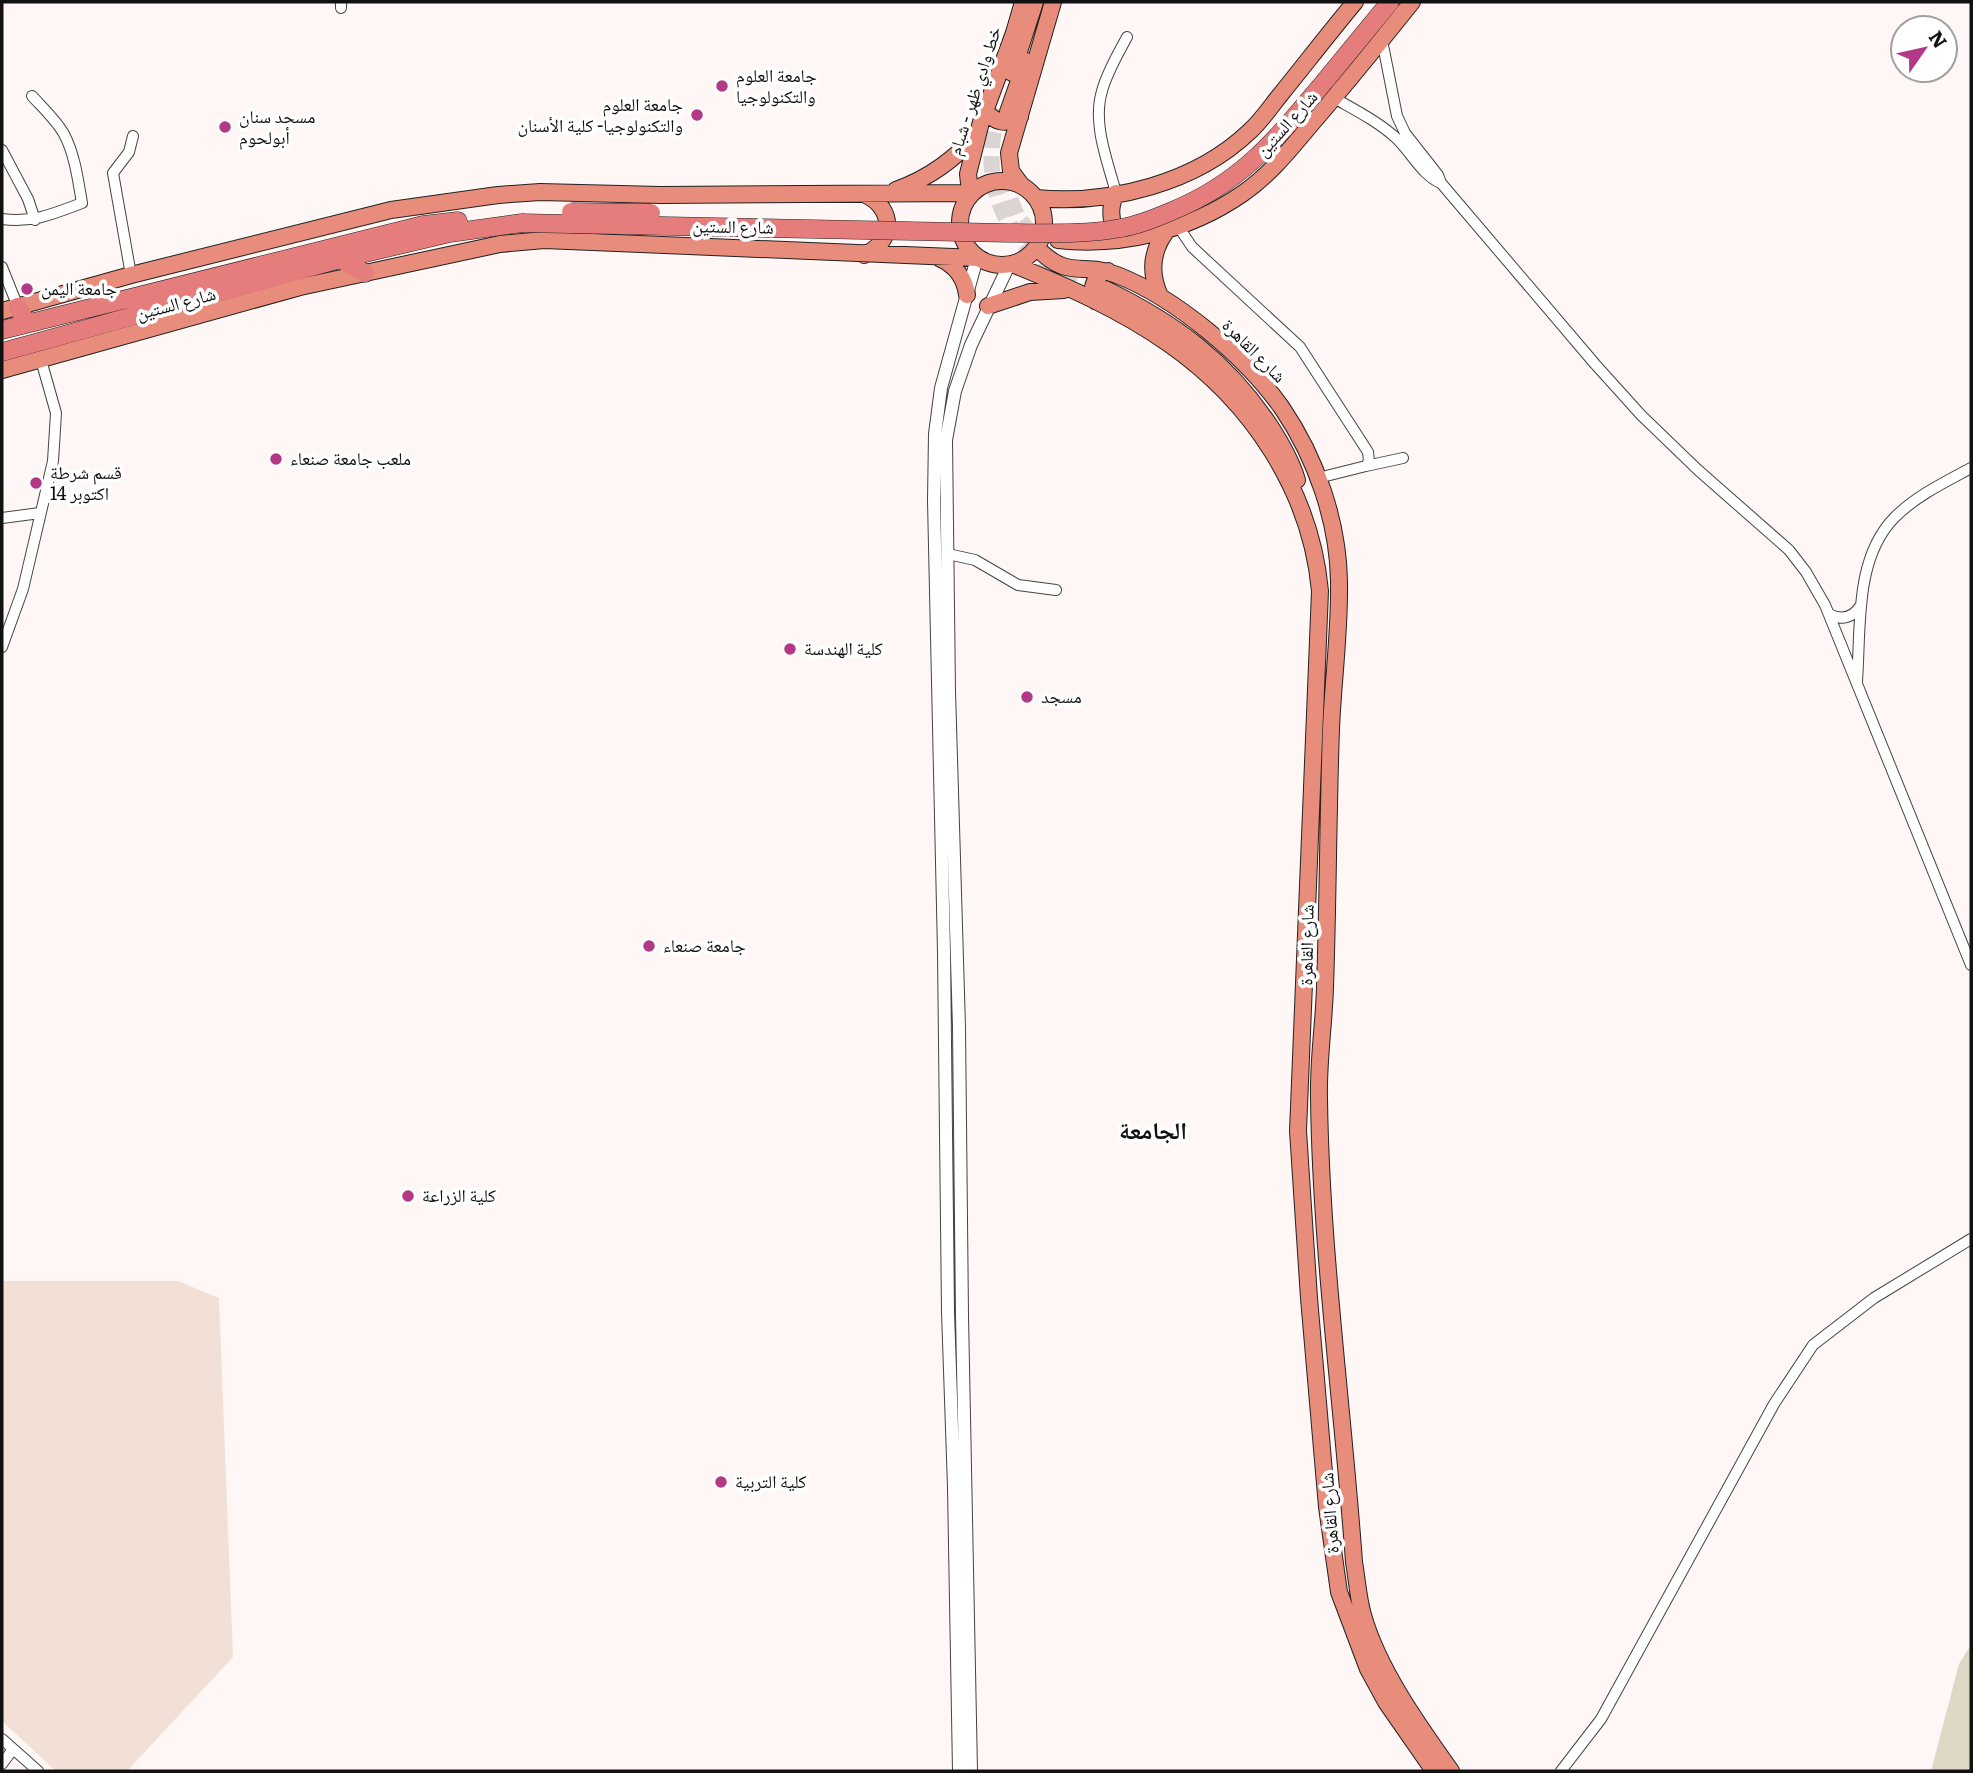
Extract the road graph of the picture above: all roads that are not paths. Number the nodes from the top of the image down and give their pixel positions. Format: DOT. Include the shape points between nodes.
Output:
graph roads {
  1 [pos="1023,2"];
  2 [pos="1035,2"];
  3 [pos="1044,2"];
  4 [pos="1053,2"];
  5 [pos="1355,2"];
  6 [pos="1376,2"];
  7 [pos="1390,2"];
  8 [pos="1412,2"];
  9 [pos="1127,37"];
  10 [pos="1382,40"];
  11 [pos="1321,79"];
  12 [pos="32,96"];
  13 [pos="1334,98"];
  14 [pos="1003,112"];
  15 [pos="979,131"];
  16 [pos="133,136"];
  17 [pos="1410,145"];
  18 [pos="2,150"];
  19 [pos="1022,186"];
  20 [pos="972,192"];
  21 [pos="1116,193"];
  22 [pos="874,194"];
  23 [pos="1036,198"];
  24 [pos="523,218"];
  25 [pos="2,219"];
  26 [pos="35,220"];
  27 [pos="1173,228"];
  28 [pos="1124,240"];
  29 [pos="1039,243"];
  30 [pos="864,255"];
  31 [pos="937,257"];
  32 [pos="977,258"];
  33 [pos="341,259"];
  34 [pos="1011,265"];
  35 [pos="2,267"];
  36 [pos="365,273"];
  37 [pos="131,275"];
  38 [pos="1105,286"];
  39 [pos="1073,290"];
  40 [pos="967,295"];
  41 [pos="1160,296"];
  42 [pos="988,306"];
  43 [pos="10,309"];
  44 [pos="27,323"];
  45 [pos="2,330"];
  46 [pos="14,354"];
  47 [pos="41,360"];
  48 [pos="2,370"];
  49 [pos="941,388"];
  50 [pos="954,391"];
  51 [pos="1403,458"];
  52 [pos="1366,466"];
  53 [pos="1971,468"];
  54 [pos="1318,478"];
  55 [pos="40,513"];
  56 [pos="2,518"];
  57 [pos="948,554"];
  58 [pos="1056,590"];
  59 [pos="1862,604"];
  60 [pos="1829,614"];
  61 [pos="2,646"];
  62 [pos="1857,684"];
  63 [pos="945,750"];
  64 [pos="946,770"];
  65 [pos="1971,965"];
  66 [pos="1971,1239"];
  67 [pos="948,1312"];
  68 [pos="962,1316"];
  69 [pos="960,1488"];
  70 [pos="1350,1505"];
  71 [pos="1327,1507"];
  72 [pos="2,1739"];
  73 [pos="13,1749"];
  74 [pos="2,1764"];
  75 [pos="38,1771"];
  76 [pos="959,1771"];
  77 [pos="971,1771"];
  78 [pos="1434,1771"];
  79 [pos="1451,1771"];
  80 [pos="1561,1771"];
  1 -- 14 [label="main road, خط وادي ظهر - شبام"];
  2 -- 14 [label="main road"];
  3 -- 14 [label="main road"];
  4 -- 14 [label="main road, خط وادي ظهر - شبام"];
  5 -- 21 [label="main road, شارع الستين" via="1251,131 1220,156 1155,185"];
  6 -- 11 [label="highway, شارع الستين"];
  7 -- 11 [label="highway, شارع الستين"];
  8 -- 10 [label="main road, شارع الستين"];
  9 -- 21 [label="street" via="1098,108"];
  10 -- 13 [label="main road, شارع الستين"];
  10 -- 17 [label="street" via="1394,108"];
  11 -- 24 [label="highway, شارع الستين, bridge" via="1272,144 1234,177 1192,203 1122,228 1009,233"];
  12 -- 26 [label="street" via="64,135 82,204"];
  13 -- 17 [label="street"];
  13 -- 27 [label="main road, شارع الستين" via="1257,181 1229,202"];
  14 -- 15 [label="main road, خط وادي ظهر - شبام"];
  14 -- 19 [label="main road, خط وادي ظهر - شبام" via="1009,159"];
  15 -- 20 [label="main road, خط وادي ظهر - شبام" via="968,174"];
  15 -- 22 [label="main road" via="936,171"];
  16 -- 37 [label="street" via="129,152 113,173"];
  17 -- 60 [label="street" via="1429,176 1441,183 1641,415 1789,550"];
  18 -- 26 [label="street"];
  19 -- 20 [label="main road" via="997,181"];
  19 -- 23 [label="main road"];
  20 -- 22 [label="main road, شارع الستين"];
  20 -- 32 [label="main road" via="962,209 960,227 965,244"];
  21 -- 23 [label="main road, شارع الستين" via="1064,200"];
  21 -- 28 [label="main road" via="1111,218"];
  22 -- 30 [label="main road" via="887,230 879,246"];
  22 -- 37 [label="main road, شارع الستين" via="498,195 391,210"];
  23 -- 29 [label="main road" via="1043,213"];
  24 -- 33 [label="highway, شارع الستين"];
  24 -- 44 [label="highway, شارع الستين" via="423,225"];
  25 -- 26 [label="street"];
  27 -- 28 [label="main road, شارع الستين"];
  27 -- 41 [label="main road" via="1158,242 1152,266"];
  27 -- 52 [label="street" via="1300,347 1368,452"];
  28 -- 29 [label="main road, شارع الستين"];
  29 -- 34 [label="main road" via="1026,258"];
  29 -- 38 [label="main road, شارع القاهرة" via="1051,261"];
  30 -- 31 [label="main road, شارع الستين"];
  30 -- 36 [label="main road, شارع الستين" via="544,240 500,244"];
  31 -- 32 [label="main road, شارع الستين"];
  31 -- 40 [label="main road" via="958,272"];
  32 -- 34 [label="main road" via="992,265"];
  32 -- 40 [label="street"];
  33 -- 36 [label="highway"];
  33 -- 46 [label="highway, شارع الستين"];
  34 -- 39 [label="main road, شارع القاهرة"];
  34 -- 42 [label="street"];
  35 -- 43 [label="street"];
  36 -- 47 [label="main road, شارع الستين"];
  37 -- 43 [label="main road, شارع الستين"];
  38 -- 39 [label="main road, شارع القاهرة"];
  38 -- 41 [label="main road, شارع القاهرة"];
  38 -- 54 [label="main road" via="1157,304 1222,353 1264,399 1304,464"];
  38 -- 71 [label="main road, شارع القاهرة" via="1220,387 1263,438 1300,504 1314,547 1320,592 1298,1131"];
  39 -- 42 [label="main road" via="1031,292"];
  40 -- 49 [label="street"];
  41 -- 54 [label="main road, شارع القاهرة" via="1231,351 1259,380 1292,424"];
  42 -- 50 [label="street"];
  43 -- 44 [label="highway"];
  44 -- 45 [label="highway, شارع الستين"];
  46 -- 47 [label="main road, شارع الستين"];
  46 -- 48 [label="main road, شارع الستين"];
  47 -- 55 [label="street" via="56,413 52,461"];
  49 -- 50 [label="street"];
  49 -- 63 [label="street" via="934,501"];
  50 -- 57 [label="street" via="946,440"];
  51 -- 52 [label="street"];
  52 -- 54 [label="street"];
  53 -- 59 [label="street" via="1913,502 1887,525 1867,563"];
  54 -- 70 [label="main road, شارع القاهرة" via="1334,534 1339,578 1319,1094 1323,1203"];
  55 -- 56 [label="street"];
  55 -- 61 [label="street" via="23,589"];
  57 -- 58 [label="street" via="975,560 1018,585"];
  57 -- 63 [label="street"];
  59 -- 60 [label="street" via="1848,617"];
  59 -- 62 [label="street"];
  60 -- 62 [label="street"];
  62 -- 65 [label="street"];
  63 -- 64 [label="street"];
  64 -- 67 [label="street"];
  64 -- 68 [label="street" via="959,1027"];
  66 -- 80 [label="street" via="1874,1298 1812,1345 1774,1404 1601,1719"];
  67 -- 68 [label="street"];
  67 -- 69 [label="street"];
  68 -- 69 [label="street"];
  69 -- 76 [label="street"];
  69 -- 77 [label="street"];
  70 -- 71 [label="main road"];
  70 -- 79 [label="main road, شارع القاهرة" via="1363,1616 1385,1668"];
  71 -- 78 [label="main road, شارع القاهرة" via="1339,1592 1364,1659 1386,1702"];
  72 -- 73 [label="street"];
  73 -- 74 [label="street"];
  73 -- 75 [label="street"];
}
